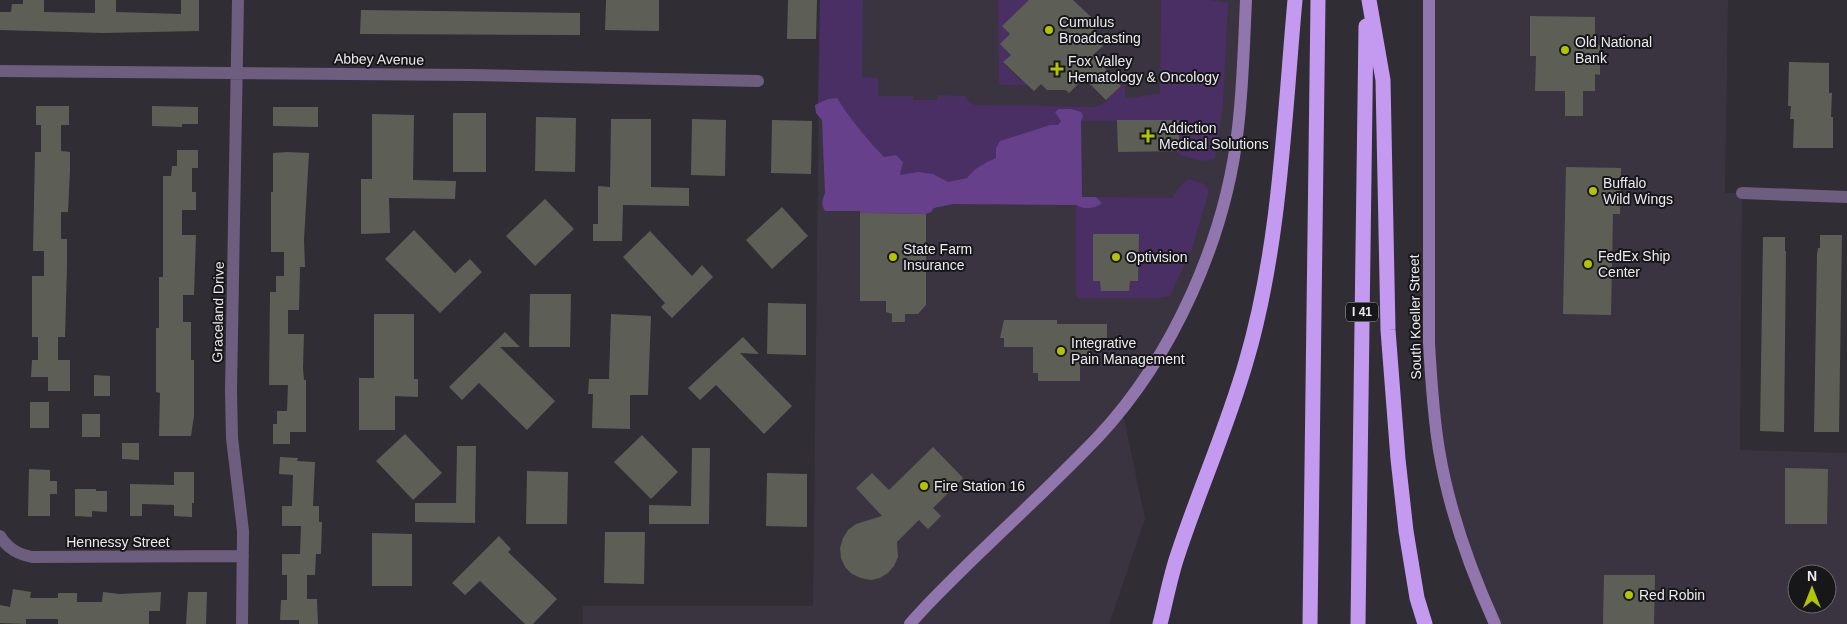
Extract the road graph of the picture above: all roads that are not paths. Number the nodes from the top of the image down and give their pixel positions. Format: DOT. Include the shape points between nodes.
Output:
graph roads {
  1 [pos="238,0"];
  2 [pos="1246,0"];
  3 [pos="1295,0"];
  4 [pos="1318,0"];
  5 [pos="1368,0"];
  6 [pos="1429,0"];
  7 [pos="0,71"];
  8 [pos="236,72"];
  9 [pos="758,81"];
  10 [pos="1742,193"];
  11 [pos="1847,197"];
  12 [pos="0,536"];
  13 [pos="243,556"];
  14 [pos="242,624"];
  15 [pos="910,624"];
  16 [pos="1160,624"];
  17 [pos="1310,624"];
  18 [pos="1358,624"];
  19 [pos="1425,624"];
  20 [pos="1496,624"];
  1 -- 8 [label="street, Graceland Drive"];
  2 -- 15 [label="street" via="1238,129 1223,207 1212,244 1158,360 1100,435"];
  3 -- 16 [label="highway" via="1273,242 1260,305 1247,361 1177,556"];
  4 -- 17 [label="highway"];
  5 -- 18 [label="highway, I 41"];
  5 -- 19 [label="highway" via="1383,80 1388,330 1398,459 1406,531 1417,598"];
  6 -- 20 [label="street, South Koeller Street" via="1429,343 1433,399 1446,484 1476,583"];
  7 -- 8 [label="street, Abbey Avenue"];
  8 -- 9 [label="street, Abbey Avenue"];
  8 -- 13 [label="street, Graceland Drive" via="231,391"];
  10 -- 11 [label="street"];
  12 -- 13 [label="street, Hennessy Street" via="12,550 32,557"];
  13 -- 14 [label="street, Graceland Drive"];
}
